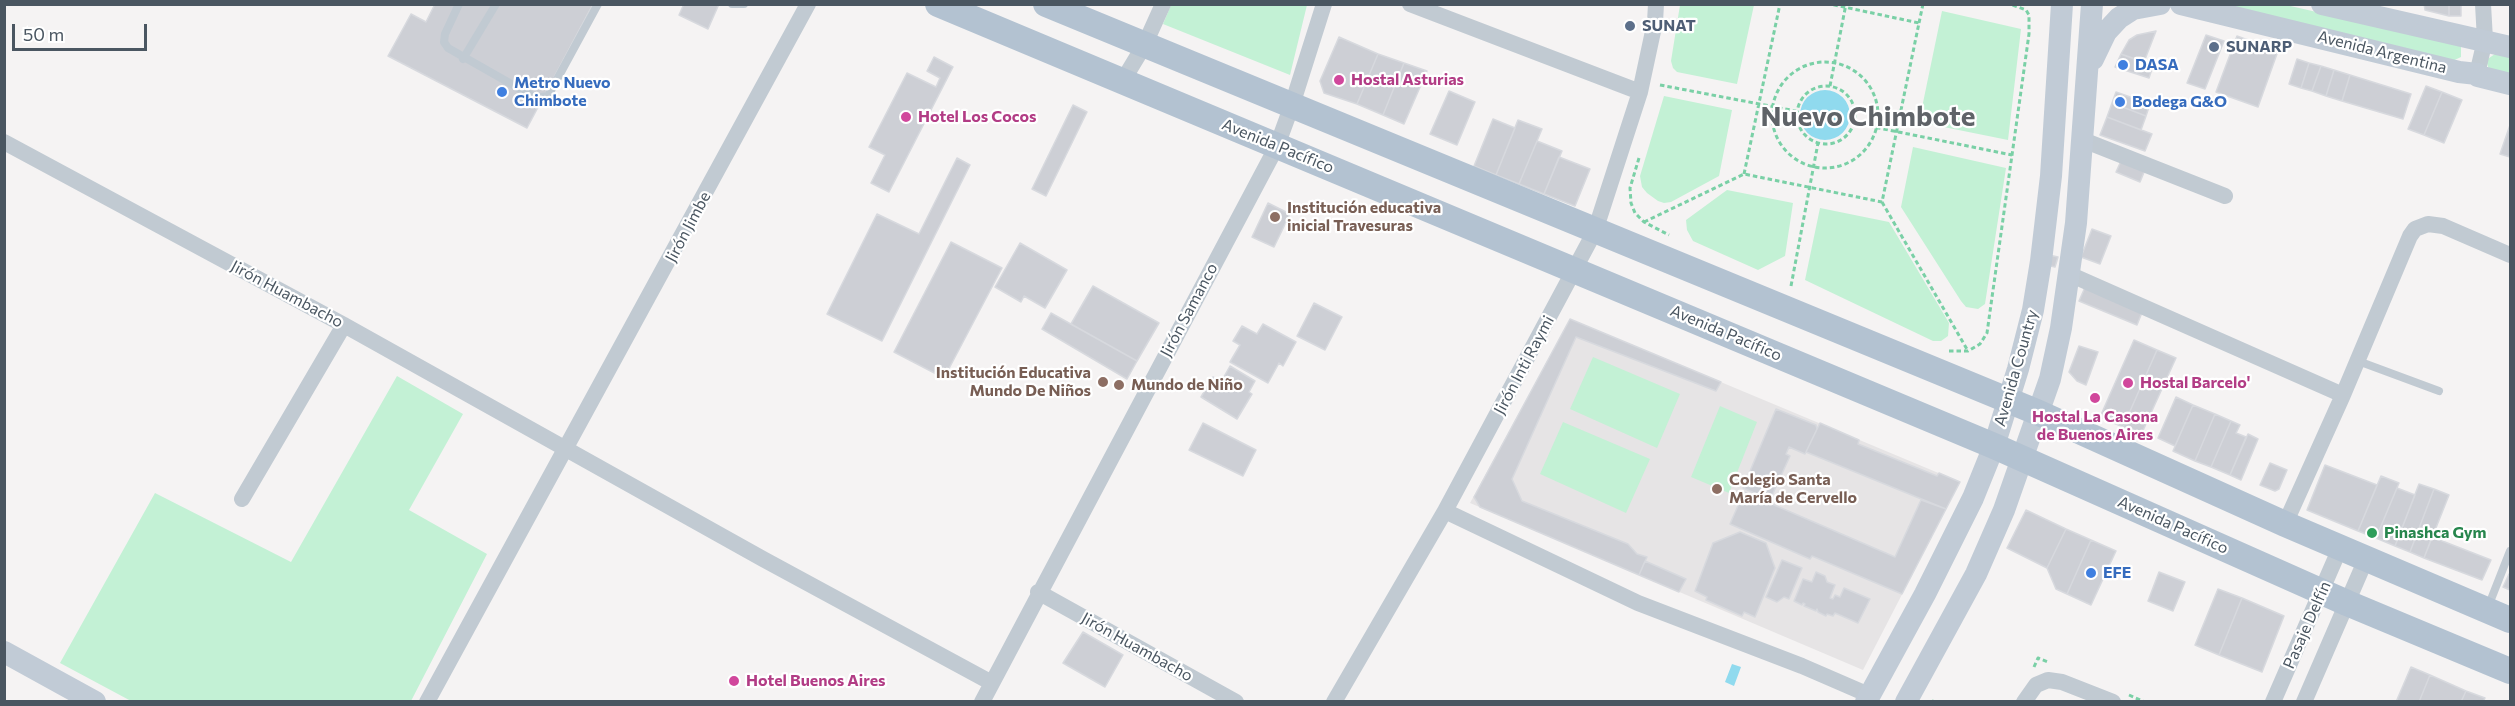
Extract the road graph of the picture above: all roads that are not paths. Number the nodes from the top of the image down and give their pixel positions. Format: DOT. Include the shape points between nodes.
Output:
graph roads {
  1 [pos="459,4"];
  2 [pos="496,4"];
  3 [pos="598,4"];
  4 [pos="732,4"];
  5 [pos="744,4"];
  6 [pos="808,4"];
  7 [pos="938,4"];
  8 [pos="1046,4"];
  9 [pos="1163,4"];
  10 [pos="1324,4"];
  11 [pos="1410,4"];
  12 [pos="1656,4"];
  13 [pos="2062,4"];
  14 [pos="2092,4"];
  15 [pos="2160,4"];
  16 [pos="2181,4"];
  17 [pos="2322,4"];
  18 [pos="2483,4"];
  19 [pos="2485,40"];
  20 [pos="1145,44"];
  21 [pos="2511,47"];
  22 [pos="463,58"];
  23 [pos="2087,71"];
  24 [pos="2477,74"];
  25 [pos="1122,82"];
  26 [pos="2511,84"];
  27 [pos="1640,92"];
  28 [pos="1292,105"];
  29 [pos="2083,140"];
  30 [pos="4,142"];
  31 [pos="1277,146"];
  32 [pos="2225,196"];
  33 [pos="1595,231"];
  34 [pos="2511,255"];
  35 [pos="1576,270"];
  36 [pos="2069,274"];
  37 [pos="344,325"];
  38 [pos="2358,361"];
  39 [pos="2439,391"];
  40 [pos="2343,395"];
  41 [pos="2008,401"];
  42 [pos="2038,413"];
  43 [pos="1994,446"];
  44 [pos="567,449"];
  45 [pos="2022,458"];
  46 [pos="242,499"];
  47 [pos="1445,512"];
  48 [pos="2284,524"];
  49 [pos="2340,548"];
  50 [pos="2511,551"];
  51 [pos="2366,559"];
  52 [pos="1038,592"];
  53 [pos="2321,592"];
  54 [pos="2347,603"];
  55 [pos="2487,610"];
  56 [pos="2511,620"];
  57 [pos="4,652"];
  58 [pos="2511,671"];
  59 [pos="992,683"];
  60 [pos="1868,698"];
  61 [pos="95,702"];
  62 [pos="427,702"];
  63 [pos="982,702"];
  64 [pos="1236,702"];
  65 [pos="1334,702"];
  66 [pos="1906,702"];
  67 [pos="2024,702"];
  68 [pos="2113,702"];
  69 [pos="2273,702"];
  70 [pos="2304,702"];
  1 -- 22 [label="lane" via="444,42"];
  2 -- 22 [label="lane"];
  3 -- 22 [label="lane" via="548,96 536,98"];
  4 -- 5 [label="lane"];
  6 -- 44 [label="street, Jirón Jimbe"];
  7 -- 25 [label="main road, Avenida Pacífico"];
  8 -- 20 [label="main road"];
  9 -- 20 [label="street"];
  10 -- 28 [label="street, Jirón Samanco"];
  11 -- 27 [label="street"];
  12 -- 27 [label="street, Jirón Inti Raymi"];
  13 -- 41 [label="main road, Avenida Country" via="2051,176 2041,261 2033,310"];
  14 -- 23 [label="main road, Avenida Country"];
  15 -- 23 [label="main road" via="2133,9 2119,18 2106,32"];
  16 -- 24 [label="main road, Avenida Argentina"];
  17 -- 19 [label="main road, Avenida Argentina"];
  18 -- 19 [label="street"];
  19 -- 21 [label="main road, Avenida Argentina"];
  19 -- 24 [label="street"];
  20 -- 25 [label="street"];
  20 -- 28 [label="main road"];
  23 -- 29 [label="main road, Avenida Country"];
  24 -- 26 [label="main road, Avenida Argentina"];
  25 -- 31 [label="main road, Avenida Pacífico"];
  27 -- 33 [label="street, Jirón Inti Raymi"];
  28 -- 31 [label="street, Jirón Samanco"];
  28 -- 33 [label="main road"];
  29 -- 32 [label="street"];
  29 -- 36 [label="main road, Avenida Country"];
  30 -- 37 [label="street, Jirón Huambacho"];
  31 -- 35 [label="main road, Avenida Pacífico"];
  31 -- 52 [label="street, Jirón Samanco"];
  33 -- 35 [label="street, Jirón Inti Raymi"];
  33 -- 41 [label="main road"];
  34 -- 38 [label="street" via="2443,226 2428,224 2415,229"];
  35 -- 43 [label="main road, Avenida Pacífico"];
  35 -- 47 [label="street, Jirón Inti Raymi"];
  36 -- 40 [label="street"];
  36 -- 42 [label="main road, Avenida Country" via="2052,370"];
  37 -- 44 [label="street, Jirón Huambacho"];
  37 -- 46 [label="street"];
  38 -- 39 [label="lane"];
  38 -- 40 [label="street"];
  40 -- 48 [label="street"];
  41 -- 42 [label="main road"];
  41 -- 43 [label="main road, Avenida Country"];
  42 -- 45 [label="main road, Avenida Country"];
  42 -- 48 [label="main road"];
  43 -- 45 [label="main road, Avenida Pacífico"];
  43 -- 60 [label="main road, Avenida Country" via="1940,565"];
  44 -- 59 [label="street, Jirón Huambacho"];
  44 -- 62 [label="street, Jirón Jimbe"];
  45 -- 53 [label="main road, Avenida Pacífico"];
  45 -- 66 [label="main road, Avenida Country" via="1976,574"];
  47 -- 60 [label="street" via="1638,603 1802,666"];
  47 -- 65 [label="street, Jirón Inti Raymi"];
  48 -- 49 [label="main road"];
  49 -- 51 [label="main road"];
  49 -- 53 [label="street, Pasaje Delfín"];
  50 -- 55 [label="lane"];
  51 -- 54 [label="street, Pasaje Delfín"];
  51 -- 55 [label="main road"];
  52 -- 59 [label="street, Jirón Samanco"];
  52 -- 64 [label="street, Jirón Huambacho"];
  53 -- 54 [label="main road, Avenida Pacífico"];
  53 -- 69 [label="street, Pasaje Delfín"];
  54 -- 58 [label="main road, Avenida Pacífico"];
  54 -- 70 [label="street, Pasaje Delfín"];
  55 -- 56 [label="main road"];
  57 -- 61 [label="main road"];
  59 -- 63 [label="street, Jirón Samanco"];
  67 -- 68 [label="street" via="2036,685 2048,680"];
}
